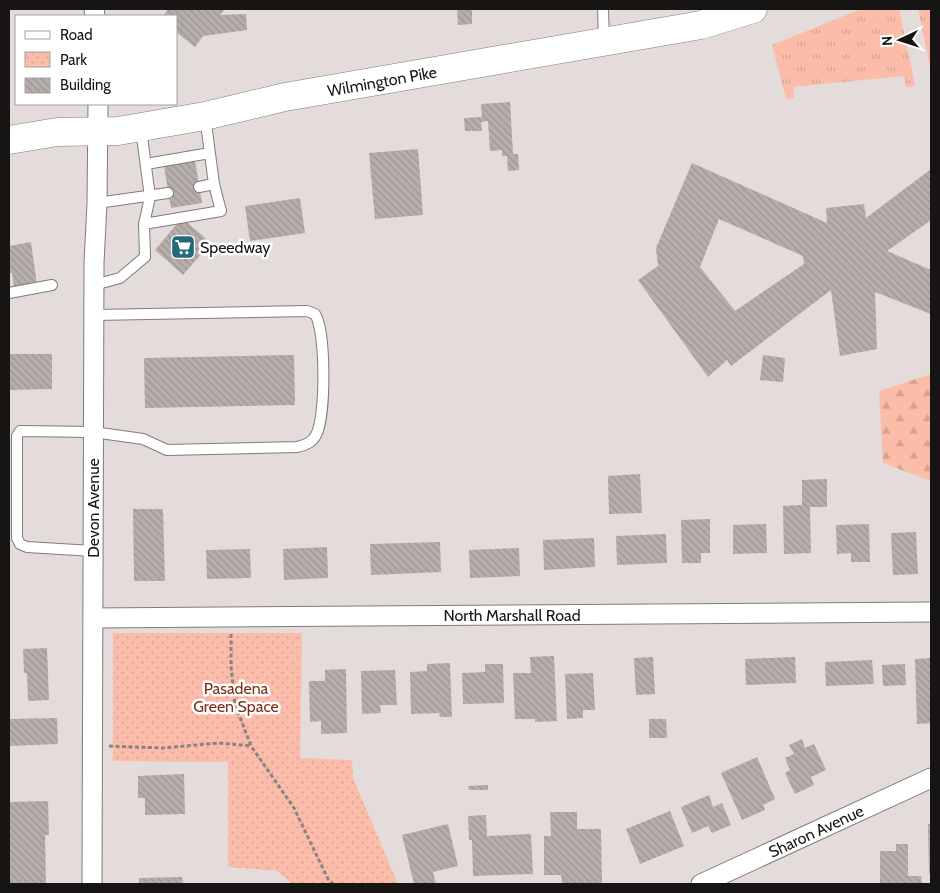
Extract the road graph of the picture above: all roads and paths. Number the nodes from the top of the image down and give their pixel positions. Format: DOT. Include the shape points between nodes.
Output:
graph roads {
  1 [pos="603,9"];
  2 [pos="753,9"];
  3 [pos="604,43"];
  4 [pos="98,105"];
  5 [pos="205,116"];
  6 [pos="140,127"];
  7 [pos="98,131"];
  8 [pos="9,140"];
  9 [pos="210,153"];
  10 [pos="146,164"];
  11 [pos="214,184"];
  12 [pos="199,187"];
  13 [pos="168,192"];
  14 [pos="150,197"];
  15 [pos="97,203"];
  16 [pos="144,224"];
  17 [pos="52,285"];
  18 [pos="94,285"];
  19 [pos="9,293"];
  20 [pos="94,315"];
  21 [pos="93,432"];
  22 [pos="93,551"];
  23 [pos="931,612"];
  24 [pos="232,617"];
  25 [pos="93,618"];
  26 [pos="92,746"];
  27 [pos="251,746"];
  28 [pos="931,778"];
  29 [pos="92,884"];
  30 [pos="333,884"];
  31 [pos="701,884"];
  1 -- 3 [label="lane"];
  2 -- 3 [label="main road, Wilmington Pike" via="701,25"];
  3 -- 5 [label="main road, Wilmington Pike" via="285,97"];
  4 -- 7 [label="street, Devon Avenue"];
  5 -- 6 [label="main road, Wilmington Pike"];
  5 -- 9 [label="lane"];
  6 -- 7 [label="main road, Wilmington Pike"];
  6 -- 10 [label="lane"];
  7 -- 8 [label="main road, Wilmington Pike" via="58,132"];
  7 -- 15 [label="street, Devon Avenue"];
  9 -- 10 [label="lane"];
  9 -- 11 [label="lane"];
  10 -- 14 [label="lane"];
  11 -- 12 [label="lane"];
  11 -- 16 [label="lane" via="221,211"];
  13 -- 14 [label="lane"];
  14 -- 15 [label="lane"];
  14 -- 16 [label="lane"];
  15 -- 18 [label="street, Devon Avenue"];
  16 -- 18 [label="lane" via="145,258 120,278"];
  17 -- 19 [label="lane"];
  18 -- 20 [label="street, Devon Avenue"];
  20 -- 21 [label="street, Devon Avenue"];
  20 -- 21 [label="lane" via="308,311 314,314 321,330 322,410 315,437 308,444 297,447 167,450 143,439"];
  21 -- 22 [label="street, Devon Avenue"];
  21 -- 22 [label="lane" via="20,432 16,436 17,538 20,544"];
  22 -- 25 [label="street, Devon Avenue"];
  23 -- 24 [label="street, North Marshall Road"];
  24 -- 25 [label="street, North Marshall Road"];
  24 -- 27 [label="path" via="231,666 235,704"];
  25 -- 26 [label="street, Devon Avenue"];
  26 -- 27 [label="path" via="162,748 219,743"];
  26 -- 29 [label="street, Devon Avenue"];
  27 -- 30 [label="path" via="294,808"];
  28 -- 31 [label="street, Sharon Avenue"];
}
